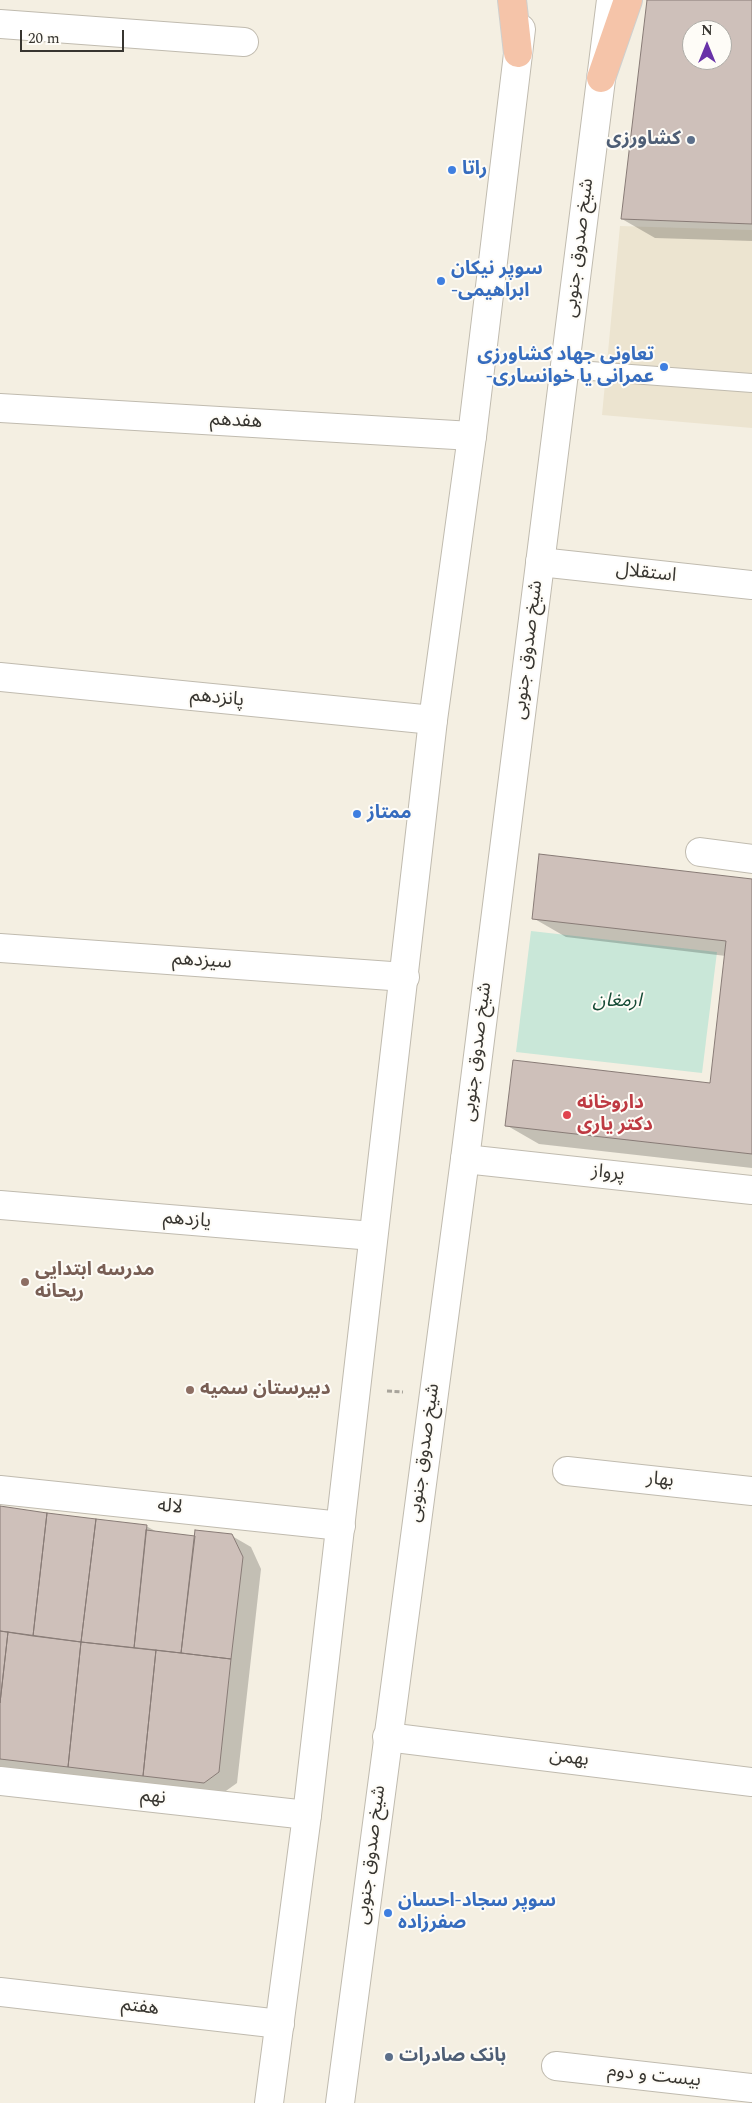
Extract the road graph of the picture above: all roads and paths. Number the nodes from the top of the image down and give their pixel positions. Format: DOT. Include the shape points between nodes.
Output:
graph roads {
  1 [pos="512,0"];
  2 [pos="525,0"];
  3 [pos="611,0"];
  4 [pos="628,0"];
  5 [pos="0,24"];
  6 [pos="244,42"];
  7 [pos="518,53"];
  8 [pos="601,78"];
  9 [pos="564,369"];
  10 [pos="752,383"];
  11 [pos="0,408"];
  12 [pos="472,436"];
  13 [pos="540,562"];
  14 [pos="752,585"];
  15 [pos="0,677"];
  16 [pos="433,720"];
  17 [pos="700,852"];
  18 [pos="752,859"];
  19 [pos="0,948"];
  20 [pos="405,977"];
  21 [pos="465,1158"];
  22 [pos="752,1190"];
  23 [pos="0,1205"];
  24 [pos="373,1236"];
  25 [pos="356,1388"];
  26 [pos="433,1395"];
  27 [pos="567,1471"];
  28 [pos="0,1490"];
  29 [pos="752,1491"];
  30 [pos="341,1526"];
  31 [pos="387,1737"];
  32 [pos="0,1781"];
  33 [pos="752,1782"];
  34 [pos="307,1815"];
  35 [pos="0,1992"];
  36 [pos="280,2024"];
  37 [pos="556,2066"];
  38 [pos="752,2088"];
  39 [pos="269,2103"];
  40 [pos="340,2103"];
  1 -- 7 [label="main road"];
  2 -- 7 [label="main road"];
  3 -- 8 [label="main road, شیخ صدوق جنوبی"];
  4 -- 8 [label="main road"];
  5 -- 6 [label="main road"];
  7 -- 12 [label="main road"];
  8 -- 9 [label="main road, شیخ صدوق جنوبی"];
  9 -- 10 [label="lane"];
  9 -- 13 [label="main road, شیخ صدوق جنوبی"];
  11 -- 12 [label="main road, هفدهم"];
  12 -- 16 [label="main road"];
  13 -- 14 [label="main road, استقلال"];
  13 -- 21 [label="main road, شیخ صدوق جنوبی"];
  15 -- 16 [label="main road, پانزدهم"];
  16 -- 20 [label="main road"];
  17 -- 18 [label="main road"];
  19 -- 20 [label="main road, سیزدهم"];
  20 -- 24 [label="main road"];
  21 -- 22 [label="main road, پرواز"];
  21 -- 26 [label="main road, شیخ صدوق جنوبی"];
  23 -- 24 [label="main road, یازدهم"];
  24 -- 25 [label="main road"];
  25 -- 26 [label="path"];
  25 -- 30 [label="main road"];
  26 -- 31 [label="main road, شیخ صدوق جنوبی"];
  27 -- 29 [label="main road, بهار"];
  28 -- 30 [label="main road, لاله"];
  30 -- 34 [label="main road"];
  31 -- 33 [label="main road, بهمن"];
  31 -- 40 [label="main road, شیخ صدوق جنوبی"];
  32 -- 34 [label="main road, نهم"];
  34 -- 36 [label="main road"];
  35 -- 36 [label="main road, هفتم"];
  36 -- 39 [label="main road"];
  37 -- 38 [label="main road, بیست و دوم"];
}
